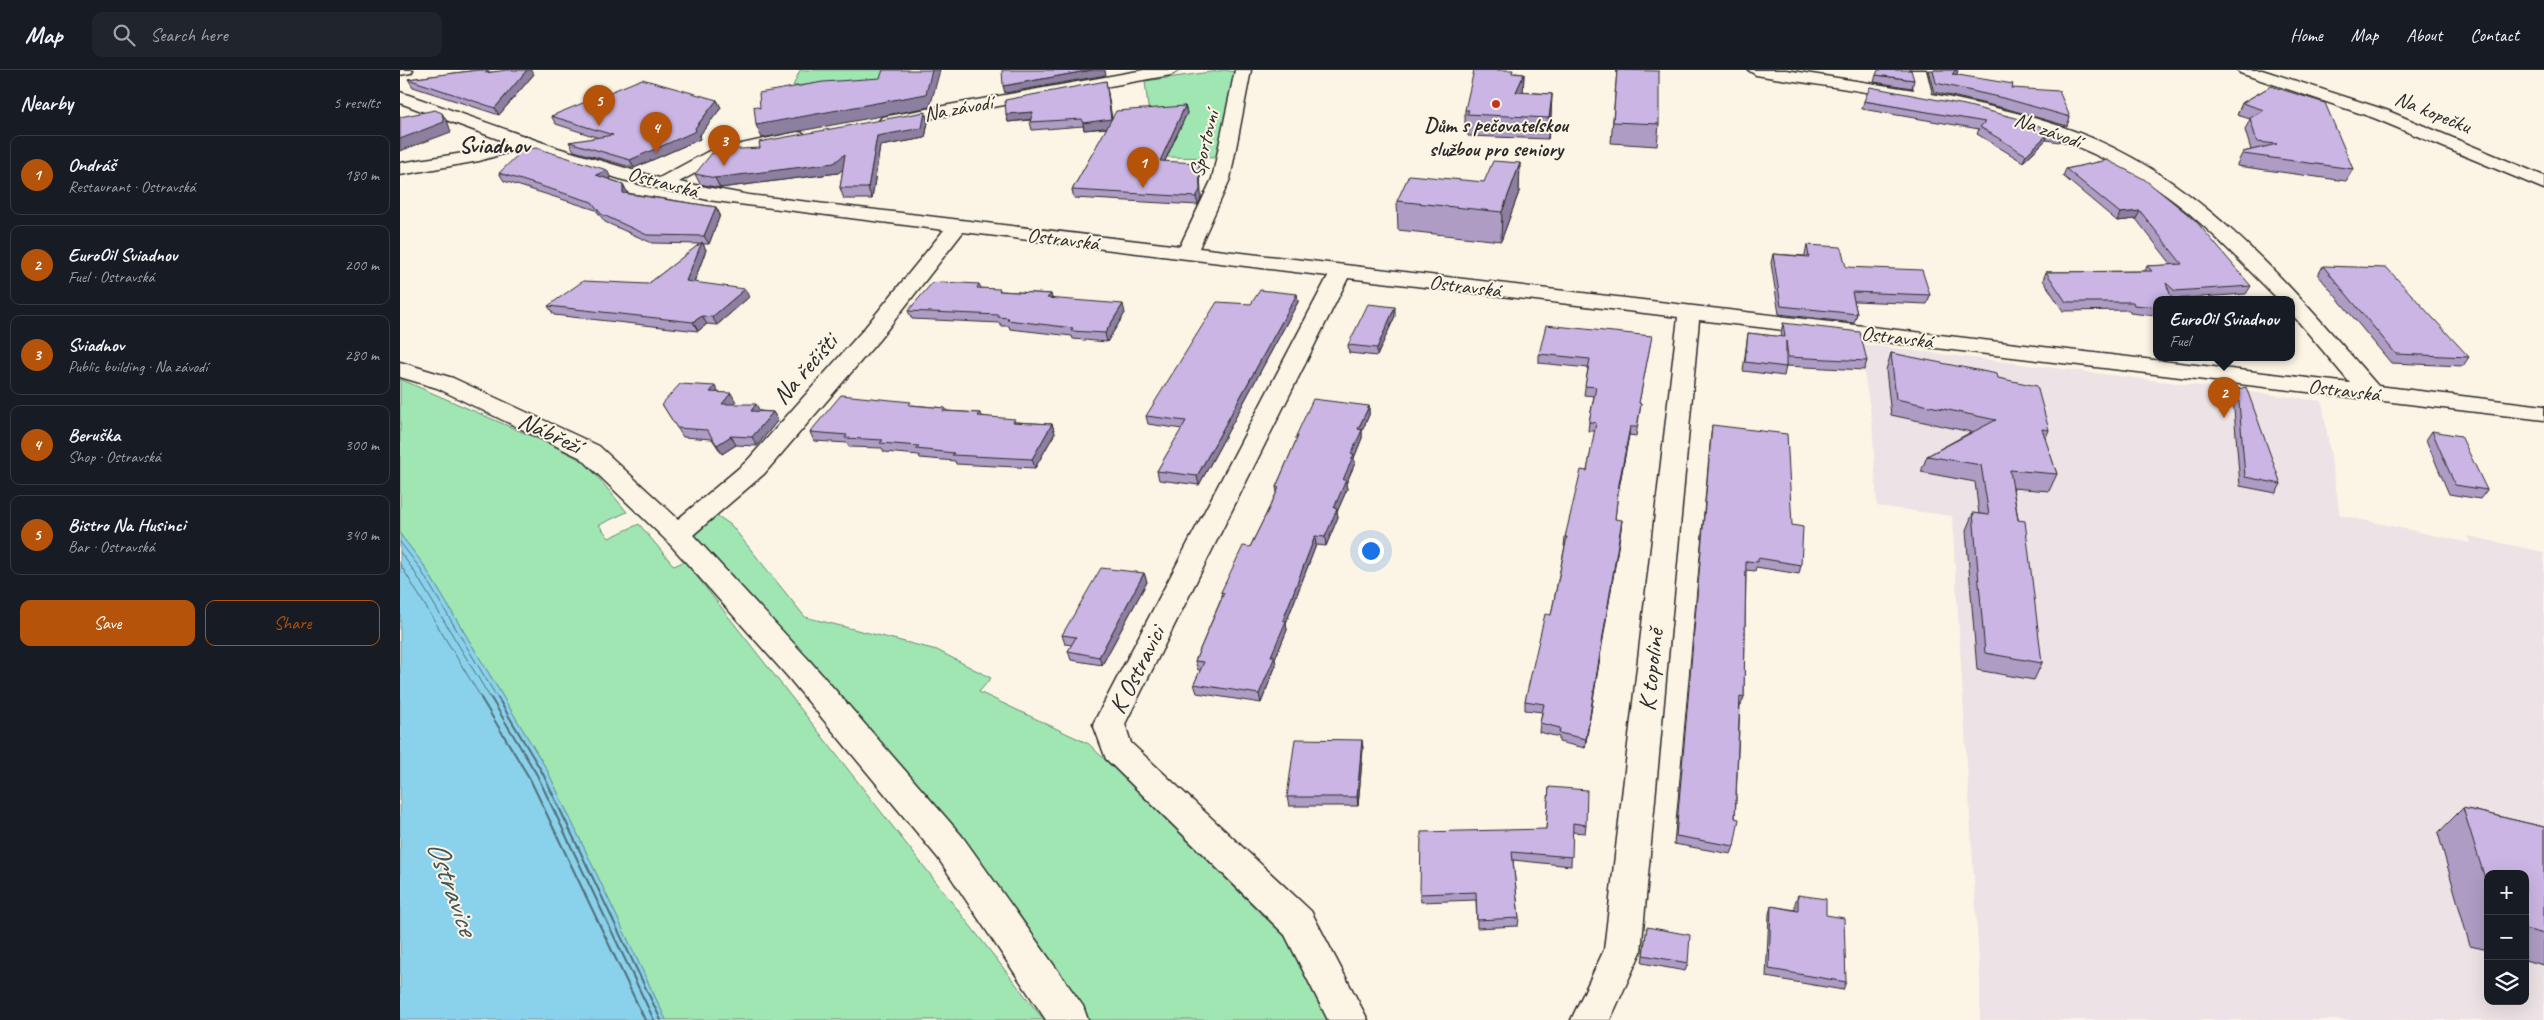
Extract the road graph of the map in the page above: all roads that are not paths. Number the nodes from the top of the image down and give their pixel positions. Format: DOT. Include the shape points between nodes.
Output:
graph roads {
  1 [pos="400,70"];
  2 [pos="405,70"];
  3 [pos="1171,70"];
  4 [pos="1243,70"];
  5 [pos="1756,70"];
  6 [pos="1918,70"];
  7 [pos="2246,70"];
  8 [pos="400,97"];
  9 [pos="1924,97"];
  10 [pos="876,123"];
  11 [pos="817,134"];
  12 [pos="523,142"];
  13 [pos="400,169"];
  14 [pos="663,183"];
  15 [pos="2544,183"];
  16 [pos="958,226"];
  17 [pos="1187,253"];
  18 [pos="1341,271"];
  19 [pos="2287,296"];
  20 [pos="2295,305"];
  21 [pos="1689,313"];
  22 [pos="400,369"];
  23 [pos="2371,393"];
  24 [pos="2544,414"];
  25 [pos="677,534"];
  26 [pos="1069,1020"];
  27 [pos="1349,1020"];
  28 [pos="1590,1020"];
  1 -- 2 [label="street"];
  3 -- 10 [label="street, Na závodí"];
  4 -- 17 [label="street, Sportovní" via="1222,178"];
  5 -- 9 [label="street, Na závodí"];
  6 -- 9 [label="street"];
  7 -- 15 [label="street, Na kopečku" via="2380,114"];
  8 -- 12 [label="street, Ostravská"];
  9 -- 19 [label="street, Na závodí" via="2023,119 2104,151 2165,186 2217,228"];
  11 -- 14 [label="street" via="715,155"];
  12 -- 13 [label="street" via="478,156"];
  12 -- 14 [label="street, Ostravská"];
  14 -- 16 [label="street, Ostravská" via="708,194"];
  16 -- 17 [label="street, Ostravská"];
  16 -- 25 [label="street, Na řečišti" via="871,335 755,468"];
  17 -- 18 [label="street, Ostravská"];
  18 -- 21 [label="street, Ostravská"];
  18 -- 27 [label="street, K Ostravici" via="1109,724 1117,750 1298,923"];
  20 -- 23 [label="street, Na závodí"];
  21 -- 23 [label="street, Ostravská"];
  21 -- 28 [label="street, K topolině" via="1622,952"];
  22 -- 25 [label="street, Nábřeží" via="444,384 590,452"];
  23 -- 24 [label="street, Ostravská"];
  25 -- 26 [label="street, Nábřeží" via="799,670 950,847"];
}
